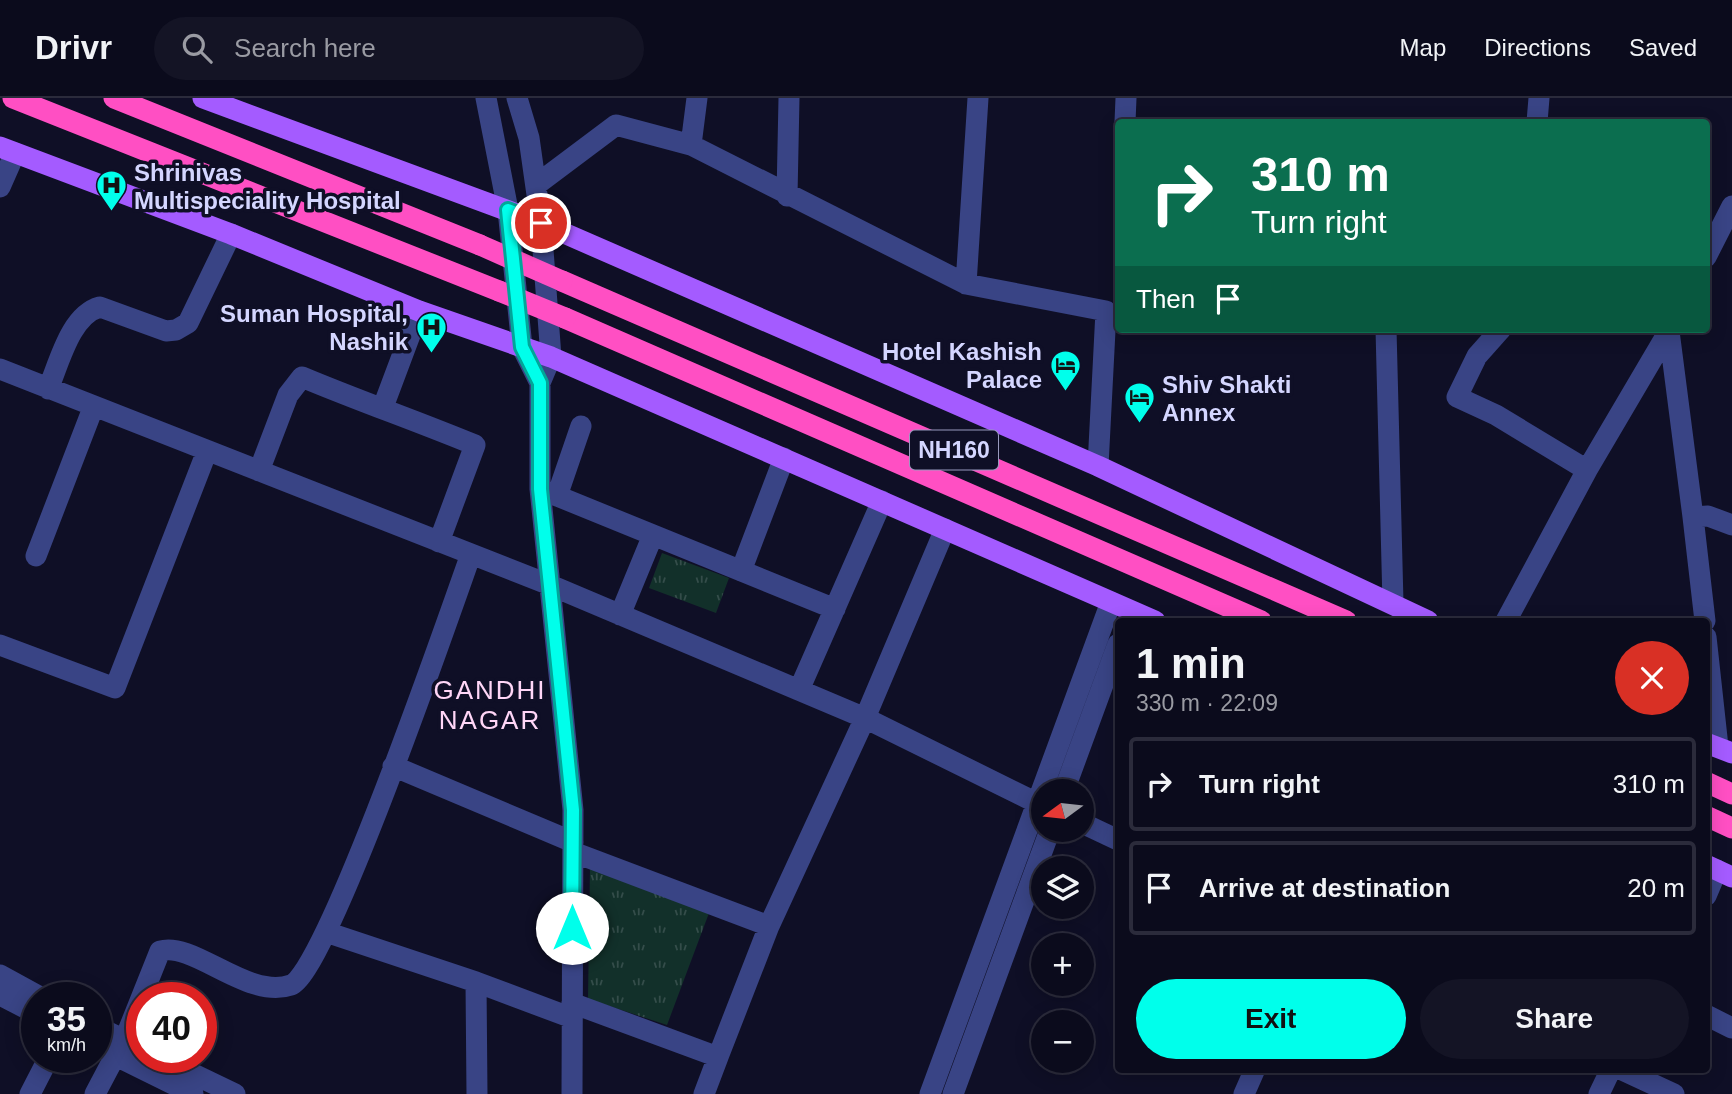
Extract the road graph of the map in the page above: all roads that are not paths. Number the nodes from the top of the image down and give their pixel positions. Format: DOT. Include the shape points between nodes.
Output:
graph roads {
  1 [pos="13,98"];
  2 [pos="114,98"];
  3 [pos="202,98"];
  4 [pos="486,98"];
  5 [pos="517,98"];
  6 [pos="697,98"];
  7 [pos="789,98"];
  8 [pos="978,98"];
  9 [pos="1126,98"];
  10 [pos="1539,98"];
  11 [pos="1125,119"];
  12 [pos="1537,119"];
  13 [pos="691,145"];
  14 [pos="7,150"];
  15 [pos="536,185"];
  16 [pos="0,187"];
  17 [pos="787,196"];
  18 [pos="1732,206"];
  19 [pos="508,210"];
  20 [pos="541,223"];
  21 [pos="231,234"];
  22 [pos="1710,249"];
  23 [pos="966,284"];
  24 [pos="1112,304"];
  25 [pos="418,311"];
  26 [pos="1386,333"];
  27 [pos="1497,333"];
  28 [pos="1667,333"];
  29 [pos="1669,333"];
  30 [pos="522,347"];
  31 [pos="551,357"];
  32 [pos="0,369"];
  33 [pos="540,383"];
  34 [pos="48,389"];
  35 [pos="383,407"];
  36 [pos="93,408"];
  37 [pos="581,426"];
  38 [pos="207,451"];
  39 [pos="784,458"];
  40 [pos="1098,466"];
  41 [pos="1587,470"];
  42 [pos="259,471"];
  43 [pos="548,492"];
  44 [pos="882,501"];
  45 [pos="1693,517"];
  46 [pos="1732,525"];
  47 [pos="945,529"];
  48 [pos="653,535"];
  49 [pos="439,542"];
  50 [pos="471,554"];
  51 [pos="36,556"];
  52 [pos="741,570"];
  53 [pos="550,585"];
  54 [pos="1111,602"];
  55 [pos="1393,603"];
  56 [pos="835,609"];
  57 [pos="620,615"];
  58 [pos="1129,616"];
  59 [pos="1254,618"];
  60 [pos="1339,618"];
  61 [pos="1422,618"];
  62 [pos="1508,618"];
  63 [pos="1704,618"];
  64 [pos="0,645"];
  65 [pos="1115,652"];
  66 [pos="1710,671"];
  67 [pos="799,690"];
  68 [pos="865,718"];
  69 [pos="1719,748"];
  70 [pos="393,766"];
  71 [pos="1049,779"];
  72 [pos="1068,779"];
  73 [pos="1710,784"];
  74 [pos="1732,794"];
  75 [pos="1031,800"];
  76 [pos="1710,818"];
  77 [pos="1031,828"];
  78 [pos="1732,828"];
  79 [pos="1094,829"];
  80 [pos="1115,839"];
  81 [pos="1046,842"];
  82 [pos="573,847"];
  83 [pos="1719,870"];
  84 [pos="1710,888"];
  85 [pos="769,926"];
  86 [pos="326,932"];
  87 [pos="0,975"];
  88 [pos="150,982"];
  89 [pos="476,982"];
  90 [pos="21,986"];
  91 [pos="0,995"];
  92 [pos="21,1006"];
  93 [pos="572,1010"];
  94 [pos="1710,1017"];
  95 [pos="1732,1028"];
  96 [pos="126,1050"];
  97 [pos="718,1057"];
  98 [pos="41,1073"];
  99 [pos="162,1073"];
  100 [pos="191,1073"];
  101 [pos="1253,1073"];
  102 [pos="1620,1073"];
  103 [pos="1629,1073"];
  104 [pos="30,1094"];
  105 [pos="95,1094"];
  106 [pos="193,1094"];
  107 [pos="235,1094"];
  108 [pos="477,1094"];
  109 [pos="572,1094"];
  110 [pos="704,1094"];
  111 [pos="930,1094"];
  112 [pos="953,1094"];
  113 [pos="1244,1094"];
  114 [pos="1599,1094"];
  115 [pos="1674,1094"];
  1 -- 59 [label="highway, NH160, bridge" via="499,291"];
  2 -- 60 [label="highway, NH160, bridge" via="480,245"];
  3 -- 19 [label="main road"];
  4 -- 19 [label="street"];
  5 -- 15 [label="street"];
  6 -- 13 [label="street"];
  7 -- 17 [label="street"];
  8 -- 23 [label="street"];
  9 -- 11 [label="street"];
  10 -- 12 [label="street"];
  13 -- 15 [label="street" via="616,125"];
  13 -- 17 [label="street"];
  14 -- 16 [label="street"];
  14 -- 21 [label="main road"];
  15 -- 20 [label="street"];
  17 -- 23 [label="street"];
  18 -- 22 [label="street"];
  19 -- 20 [label="main road"];
  19 -- 30 [label="street"];
  20 -- 31 [label="street"];
  20 -- 40 [label="main road"];
  21 -- 25 [label="main road"];
  21 -- 34 [label="street" via="188,324 166,331 100,307 89,310 71,334"];
  23 -- 24 [label="street"];
  24 -- 40 [label="street"];
  25 -- 30 [label="main road"];
  25 -- 35 [label="street"];
  26 -- 55 [label="street"];
  27 -- 41 [label="street" via="1477,356 1457,397"];
  28 -- 41 [label="street"];
  29 -- 45 [label="street"];
  30 -- 31 [label="main road"];
  30 -- 33 [label="street"];
  31 -- 33 [label="street"];
  31 -- 39 [label="main road"];
  32 -- 34 [label="street"];
  33 -- 43 [label="street"];
  34 -- 36 [label="street"];
  35 -- 42 [label="street" via="302,377 288,395"];
  35 -- 49 [label="street" via="475,445"];
  36 -- 38 [label="street"];
  36 -- 51 [label="street"];
  37 -- 43 [label="street"];
  38 -- 42 [label="street"];
  38 -- 64 [label="street" via="115,688"];
  39 -- 44 [label="main road"];
  39 -- 52 [label="street"];
  40 -- 55 [label="main road"];
  41 -- 62 [label="street"];
  42 -- 49 [label="street"];
  43 -- 48 [label="street"];
  43 -- 53 [label="street"];
  44 -- 47 [label="main road"];
  44 -- 56 [label="street"];
  45 -- 46 [label="street" via="1708,516"];
  45 -- 63 [label="street"];
  47 -- 54 [label="main road"];
  47 -- 68 [label="street"];
  48 -- 52 [label="street"];
  48 -- 57 [label="street"];
  49 -- 50 [label="street"];
  50 -- 53 [label="street"];
  50 -- 70 [label="street"];
  52 -- 56 [label="street"];
  53 -- 57 [label="street"];
  53 -- 82 [label="street"];
  54 -- 58 [label="main road"];
  54 -- 71 [label="street"];
  55 -- 61 [label="main road"];
  56 -- 67 [label="street"];
  57 -- 67 [label="street"];
  65 -- 72 [label="street"];
  66 -- 69 [label="street"];
  67 -- 68 [label="street"];
  68 -- 75 [label="street"];
  68 -- 85 [label="street"];
  70 -- 82 [label="street"];
  70 -- 86 [label="street"];
  73 -- 74 [label="highway"];
  76 -- 78 [label="highway"];
  77 -- 111 [label="street"];
  79 -- 80 [label="street"];
  81 -- 112 [label="street"];
  82 -- 85 [label="street"];
  82 -- 93 [label="street"];
  83 -- 84 [label="street"];
  85 -- 97 [label="street"];
  86 -- 88 [label="street" via="301,978 285,986 254,984 171,950 160,951"];
  86 -- 89 [label="street"];
  87 -- 90 [label="street"];
  89 -- 93 [label="street"];
  89 -- 108 [label="street"];
  91 -- 92 [label="street"];
  93 -- 97 [label="street"];
  93 -- 109 [label="street"];
  94 -- 95 [label="street"];
  96 -- 105 [label="street"];
  97 -- 110 [label="street"];
  98 -- 104 [label="street"];
  99 -- 106 [label="street"];
  100 -- 107 [label="street"];
  101 -- 113 [label="street"];
  102 -- 114 [label="street"];
  103 -- 115 [label="street"];
}
